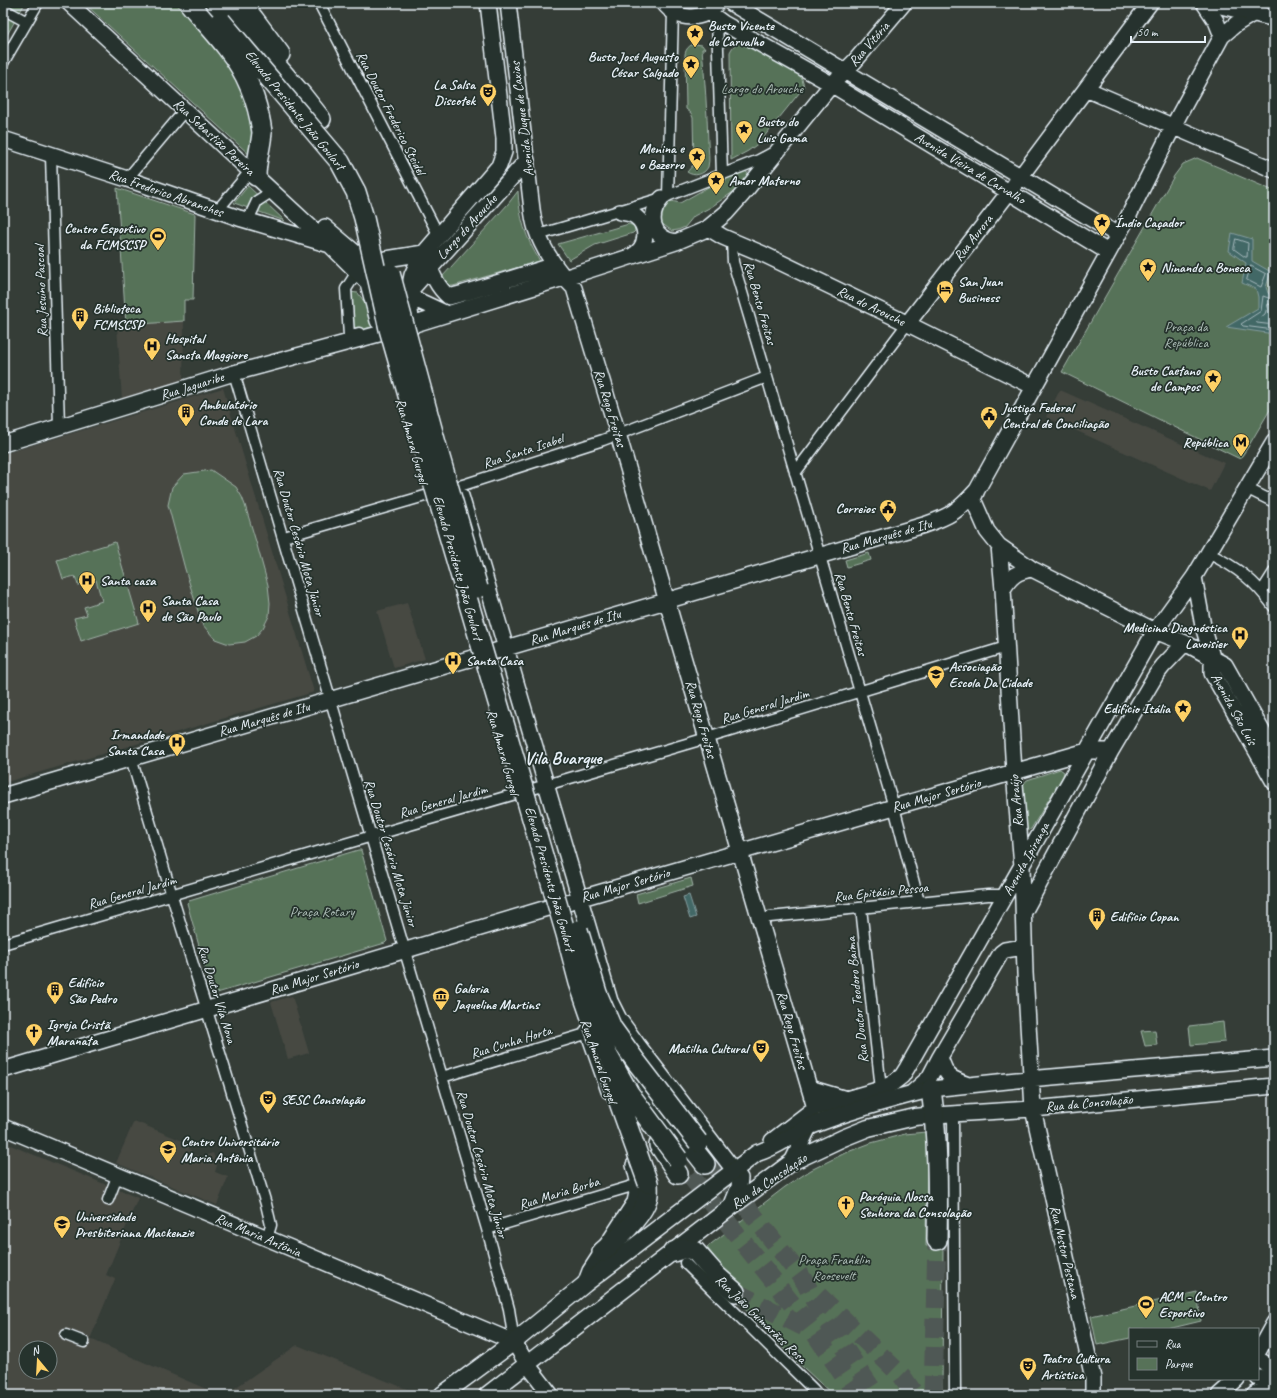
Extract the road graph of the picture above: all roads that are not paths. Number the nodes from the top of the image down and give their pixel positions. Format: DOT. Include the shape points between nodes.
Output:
graph roads {
  1 [pos="38,3"];
  2 [pos="70,3"];
  3 [pos="188,3"];
  4 [pos="206,3"];
  5 [pos="222,3"];
  6 [pos="241,3"];
  7 [pos="319,3"];
  8 [pos="488,3"];
  9 [pos="508,3"];
  10 [pos="732,3"];
  11 [pos="904,3"];
  12 [pos="1150,3"];
  13 [pos="1204,3"];
  14 [pos="1210,3"];
  15 [pos="669,7"];
  16 [pos="3,9"];
  17 [pos="714,11"];
  18 [pos="1254,13"];
  19 [pos="1274,18"];
  20 [pos="27,22"];
  21 [pos="1222,36"];
  22 [pos="3,63"];
  23 [pos="845,72"];
  24 [pos="517,81"];
  25 [pos="832,84"];
  26 [pos="296,88"];
  27 [pos="1086,89"];
  28 [pos="500,105"];
  29 [pos="185,110"];
  30 [pos="1174,126"];
  31 [pos="3,140"];
  32 [pos="777,150"];
  33 [pos="504,152"];
  34 [pos="51,155"];
  35 [pos="526,160"];
  36 [pos="1273,167"];
  37 [pos="722,175"];
  38 [pos="1021,176"];
  39 [pos="127,179"];
  40 [pos="260,183"];
  41 [pos="1009,192"];
  42 [pos="665,197"];
  43 [pos="221,206"];
  44 [pos="1073,208"];
  45 [pos="620,212"];
  46 [pos="250,216"];
  47 [pos="1064,225"];
  48 [pos="708,228"];
  49 [pos="538,235"];
  50 [pos="1118,235"];
  51 [pos="439,236"];
  52 [pos="732,241"];
  53 [pos="676,242"];
  54 [pos="330,245"];
  55 [pos="424,252"];
  56 [pos="1108,252"];
  57 [pos="631,257"];
  58 [pos="555,264"];
  59 [pos="361,266"];
  60 [pos="430,268"];
  61 [pos="564,278"];
  62 [pos="408,294"];
  63 [pos="446,314"];
  64 [pos="412,324"];
  65 [pos="907,324"];
  66 [pos="365,331"];
  67 [pos="382,333"];
  68 [pos="234,373"];
  69 [pos="767,377"];
  70 [pos="1034,387"];
  71 [pos="59,426"];
  72 [pos="618,434"];
  73 [pos="1274,442"];
  74 [pos="3,444"];
  75 [pos="795,472"];
  76 [pos="458,486"];
  77 [pos="1246,488"];
  78 [pos="977,490"];
  79 [pos="428,496"];
  80 [pos="1274,502"];
  81 [pos="284,537"];
  82 [pos="999,546"];
  83 [pos="1208,553"];
  84 [pos="819,555"];
  85 [pos="1032,569"];
  86 [pos="1274,572"];
  87 [pos="1194,576"];
  88 [pos="1003,589"];
  89 [pos="1262,591"];
  90 [pos="666,600"];
  91 [pos="1274,607"];
  92 [pos="1155,631"];
  93 [pos="1185,643"];
  94 [pos="1006,647"];
  95 [pos="506,648"];
  96 [pos="475,657"];
  97 [pos="1212,657"];
  98 [pos="859,691"];
  99 [pos="331,699"];
  100 [pos="706,738"];
  101 [pos="1087,751"];
  102 [pos="1111,751"];
  103 [pos="1274,752"];
  104 [pos="131,758"];
  105 [pos="1014,772"];
  106 [pos="1274,782"];
  107 [pos="546,785"];
  108 [pos="515,794"];
  109 [pos="3,796"];
  110 [pos="894,807"];
  111 [pos="371,837"];
  112 [pos="740,852"];
  113 [pos="1022,866"];
  114 [pos="172,895"];
  115 [pos="1006,895"];
  116 [pos="579,899"];
  117 [pos="919,902"];
  118 [pos="549,908"];
  119 [pos="861,908"];
  120 [pos="1023,909"];
  121 [pos="760,920"];
  122 [pos="3,944"];
  123 [pos="1024,947"];
  124 [pos="406,950"];
  125 [pos="604,981"];
  126 [pos="207,1009"];
  127 [pos="594,1041"];
  128 [pos="940,1057"];
  129 [pos="1274,1058"];
  130 [pos="3,1070"];
  131 [pos="442,1077"];
  132 [pos="1031,1078"];
  133 [pos="967,1085"];
  134 [pos="887,1086"];
  135 [pos="1274,1086"];
  136 [pos="809,1088"];
  137 [pos="931,1089"];
  138 [pos="911,1094"];
  139 [pos="846,1099"];
  140 [pos="815,1108"];
  141 [pos="1033,1109"];
  142 [pos="954,1114"];
  143 [pos="935,1115"];
  144 [pos="3,1127"];
  145 [pos="809,1127"];
  146 [pos="757,1153"];
  147 [pos="792,1162"];
  148 [pos="692,1166"];
  149 [pos="734,1169"];
  150 [pos="115,1182"];
  151 [pos="643,1183"];
  152 [pos="108,1200"];
  153 [pos="731,1207"];
  154 [pos="487,1229"];
  155 [pos="267,1238"];
  156 [pos="937,1240"];
  157 [pos="602,1252"];
  158 [pos="679,1258"];
  159 [pos="585,1284"];
  160 [pos="735,1292"];
  161 [pos="1274,1323"];
  162 [pos="66,1335"];
  163 [pos="84,1342"];
  164 [pos="514,1342"];
  165 [pos="1259,1350"];
  166 [pos="1259,1360"];
  167 [pos="527,1364"];
  168 [pos="1274,1369"];
  169 [pos="1274,1377"];
  170 [pos="1259,1378"];
  171 [pos="1236,1380"];
  172 [pos="1274,1384"];
  173 [pos="812,1393"];
  174 [pos="442,1395"];
  175 [pos="487,1395"];
  176 [pos="551,1395"];
  177 [pos="955,1395"];
  178 [pos="1091,1395"];
  179 [pos="1219,1395"];
  180 [pos="1254,1395"];
  1 -- 20 [label="street"];
  2 -- 29 [label="street, Rua Sebastião Pereira"];
  3 -- 40 [label="highway, bridge" via="227,48 246,77 259,113 262,132 256,165"];
  4 -- 127 [label="highway, Elevado Presidente João Goulart, bridge" via="340,162 356,192 389,329 566,934"];
  5 -- 26 [label="highway, Elevado Presidente João Goulart"];
  6 -- 26 [label="highway" via="277,49"];
  7 -- 51 [label="street, Rua Doutor Frederico Steidel"];
  8 -- 28 [label="street, Avenida Duque de Caxias"];
  9 -- 24 [label="street, Avenida Duque de Caxias"];
  10 -- 23 [label="street"];
  11 -- 23 [label="street, Rua Vitória"];
  12 -- 27 [label="street, Rua Aurora"];
  13 -- 21 [label="street"];
  14 -- 18 [label="main road"];
  15 -- 17 [label="street" via="688,17"];
  15 -- 42 [label="street"];
  16 -- 20 [label="street"];
  17 -- 25 [label="street"];
  17 -- 37 [label="street"];
  18 -- 19 [label="main road"];
  18 -- 21 [label="street"];
  20 -- 22 [label="street"];
  21 -- 30 [label="street"];
  23 -- 25 [label="street, Rua Vitória"];
  23 -- 38 [label="street, Avenida Vieira de Carvalho"];
  24 -- 28 [label="street"];
  24 -- 35 [label="street, Avenida Duque de Caxias"];
  25 -- 32 [label="street"];
  25 -- 41 [label="street, Avenida Vieira de Carvalho"];
  26 -- 148 [label="highway, Elevado Presidente João Goulart, bridge" via="351,158 370,197 437,447 597,993 612,1028 698,1142"];
  27 -- 30 [label="street"];
  27 -- 38 [label="street, Rua Aurora"];
  28 -- 33 [label="street, Avenida Duque de Caxias"];
  29 -- 39 [label="street"];
  29 -- 40 [label="street, Rua Sebastião Pereira"];
  30 -- 36 [label="street"];
  30 -- 50 [label="street"];
  31 -- 34 [label="street, Rua Frederico Abranches"];
  32 -- 37 [label="street"];
  32 -- 48 [label="street" via="742,195"];
  33 -- 35 [label="street"];
  33 -- 51 [label="street, Largo do Arouche" via="499,166"];
  34 -- 39 [label="street, Rua Frederico Abranches"];
  34 -- 71 [label="street, Rua Jesuíno Pascoal"];
  35 -- 49 [label="street, Avenida Duque de Caxias"];
  35 -- 60 [label="street, Largo do Arouche"];
  37 -- 42 [label="street"];
  38 -- 41 [label="street, Rua Aurora"];
  38 -- 44 [label="street, Avenida Vieira de Carvalho"];
  39 -- 54 [label="street, Rua Frederico Abranches" via="239,218"];
  40 -- 43 [label="street"];
  40 -- 46 [label="street" via="257,201"];
  40 -- 54 [label="street, Rua Sebastião Pereira"];
  40 -- 59 [label="street" via="284,192"];
  41 -- 47 [label="street, Avenida Vieira de Carvalho"];
  41 -- 65 [label="street, Rua Aurora"];
  42 -- 45 [label="street"];
  42 -- 53 [label="street" via="657,204 653,220 663,237"];
  44 -- 47 [label="street"];
  44 -- 50 [label="street, Avenida Vieira de Carvalho"];
  45 -- 49 [label="street"];
  45 -- 57 [label="street" via="636,217 645,231 642,247"];
  47 -- 56 [label="street, Avenida Vieira de Carvalho"];
  48 -- 52 [label="street, Rua do Arouche"];
  48 -- 53 [label="street"];
  49 -- 58 [label="street"];
  50 -- 56 [label="street"];
  51 -- 55 [label="street, Largo do Arouche"];
  52 -- 65 [label="street, Rua do Arouche"];
  52 -- 69 [label="street, Rua Bento Freitas" via="733,262"];
  53 -- 57 [label="street"];
  54 -- 59 [label="street, Rua Sebastião Pereira"];
  55 -- 59 [label="street"];
  55 -- 60 [label="street"];
  55 -- 62 [label="street, Largo do Arouche" via="413,272"];
  56 -- 70 [label="street"];
  57 -- 61 [label="street"];
  58 -- 60 [label="street" via="449,297 442,291"];
  58 -- 61 [label="street"];
  59 -- 62 [label="street"];
  59 -- 66 [label="street" via="346,289 349,336"];
  59 -- 67 [label="street"];
  60 -- 62 [label="street, Largo do Arouche"];
  61 -- 63 [label="street"];
  61 -- 72 [label="street, Rua Rego Freitas" via="574,288"];
  62 -- 63 [label="street"];
  62 -- 64 [label="street, Largo do Arouche"];
  63 -- 64 [label="street"];
  64 -- 67 [label="street"];
  64 -- 76 [label="street"];
  65 -- 70 [label="street, Rua do Arouche"];
  65 -- 75 [label="street, Rua Aurora"];
  67 -- 68 [label="street, Rua Jaguaribe"];
  67 -- 79 [label="street, Rua Amaral Gurgel"];
  68 -- 71 [label="street, Rua Jaguaribe"];
  68 -- 81 [label="street, Rua Doutor Cesário Mota Júnior"];
  69 -- 72 [label="street, Rua Santa Isabel"];
  69 -- 75 [label="street, Rua Bento Freitas"];
  70 -- 78 [label="street"];
  71 -- 74 [label="street, Rua Jaguaribe"];
  72 -- 76 [label="street, Rua Santa Isabel"];
  72 -- 90 [label="street, Rua Rego Freitas"];
  73 -- 77 [label="street"];
  75 -- 84 [label="street, Rua Bento Freitas"];
  76 -- 79 [label="street, Rua Santa Isabel"];
  76 -- 95 [label="street"];
  77 -- 80 [label="street"];
  77 -- 83 [label="street"];
  78 -- 82 [label="street" via="973,499 977,510 987,531"];
  78 -- 84 [label="street, Rua Marquês de Itu" via="961,508 936,521"];
  79 -- 81 [label="street, Rua Santa Isabel"];
  79 -- 96 [label="street, Rua Amaral Gurgel"];
  81 -- 99 [label="street, Rua Doutor Cesário Mota Júnior"];
  82 -- 85 [label="street"];
  82 -- 88 [label="street, Rua Araújo"];
  83 -- 87 [label="street"];
  83 -- 89 [label="street" via="1235,568"];
  84 -- 90 [label="street, Rua Marquês de Itu"];
  84 -- 98 [label="street, Rua Bento Freitas"];
  85 -- 88 [label="street" via="1015,574"];
  85 -- 92 [label="street"];
  86 -- 89 [label="street"];
  87 -- 92 [label="street"];
  87 -- 97 [label="street, Avenida São Luís" via="1203,626"];
  88 -- 94 [label="street, Rua Araújo"];
  89 -- 91 [label="street"];
  90 -- 95 [label="street, Rua Marquês de Itu"];
  90 -- 100 [label="street, Rua Rego Freitas"];
  92 -- 93 [label="street, Avenida São Luís"];
  92 -- 101 [label="street, Avenida Ipiranga"];
  93 -- 97 [label="street, Avenida São Luís"];
  93 -- 102 [label="street, Avenida Ipiranga" via="1160,669"];
  94 -- 98 [label="street, Rua General Jardim"];
  94 -- 105 [label="street, Rua Araújo"];
  95 -- 96 [label="street, Rua Marquês de Itu"];
  95 -- 107 [label="street"];
  96 -- 99 [label="street, Rua Marquês de Itu"];
  96 -- 108 [label="street, Rua Amaral Gurgel"];
  97 -- 103 [label="street, Avenida São Luís" via="1225,665"];
  97 -- 106 [label="street, Avenida São Luís" via="1212,672"];
  98 -- 100 [label="street, Rua General Jardim"];
  98 -- 110 [label="street, Rua Bento Freitas"];
  99 -- 104 [label="street, Rua Marquês de Itu"];
  99 -- 111 [label="street, Rua Doutor Cesário Mota Júnior"];
  100 -- 107 [label="street, Rua General Jardim"];
  100 -- 112 [label="street, Rua Rego Freitas"];
  101 -- 102 [label="street, Rua Major Sertório"];
  101 -- 105 [label="street, Rua Major Sertório"];
  101 -- 113 [label="street, Avenida Ipiranga"];
  102 -- 120 [label="street, Avenida Ipiranga"];
  104 -- 109 [label="street, Rua Marquês de Itu"];
  104 -- 114 [label="street, Rua Doutor Vila Nova"];
  105 -- 110 [label="street, Rua Major Sertório"];
  105 -- 113 [label="street, Rua Araújo"];
  107 -- 108 [label="street, Rua General Jardim"];
  107 -- 116 [label="street"];
  108 -- 111 [label="street, Rua General Jardim"];
  108 -- 118 [label="street, Rua Amaral Gurgel"];
  110 -- 112 [label="street, Rua Major Sertório"];
  110 -- 117 [label="street, Rua Bento Freitas"];
  111 -- 114 [label="street, Rua General Jardim"];
  111 -- 124 [label="street, Rua Doutor Cesário Mota Júnior"];
  112 -- 116 [label="street, Rua Major Sertório"];
  112 -- 121 [label="street, Rua Rego Freitas"];
  113 -- 115 [label="street, Avenida Ipiranga"];
  113 -- 120 [label="street, Rua Araújo"];
  114 -- 122 [label="street, Rua General Jardim"];
  114 -- 126 [label="street, Rua Doutor Vila Nova"];
  115 -- 117 [label="street, Rua Epitácio Pessoa"];
  115 -- 120 [label="street" via="1016,897"];
  115 -- 134 [label="street, Avenida Ipiranga" via="907,1068 902,1076"];
  116 -- 118 [label="street, Rua Major Sertório"];
  116 -- 125 [label="street"];
  117 -- 119 [label="street, Rua Epitácio Pessoa"];
  118 -- 124 [label="street, Rua Major Sertório"];
  118 -- 127 [label="street, Rua Amaral Gurgel"];
  119 -- 121 [label="street, Rua Epitácio Pessoa"];
  119 -- 134 [label="street, Rua Doutor Teodoro Baima"];
  120 -- 123 [label="street, Rua Araújo"];
  121 -- 136 [label="street, Rua Rego Freitas"];
  123 -- 128 [label="street" via="1001,953"];
  123 -- 132 [label="street, Rua Araújo"];
  124 -- 126 [label="street, Rua Major Sertório"];
  124 -- 131 [label="street, Rua Doutor Cesário Mota Júnior"];
  125 -- 148 [label="highway" via="605,1008 615,1037"];
  125 -- 149 [label="street" via="619,1019"];
  126 -- 130 [label="street, Rua Major Sertório"];
  126 -- 155 [label="street, Rua Doutor Vila Nova" via="266,1204 270,1225"];
  127 -- 131 [label="street, Rua Cunha Horta"];
  127 -- 148 [label="highway, Elevado Presidente João Goulart, bridge" via="629,1092"];
  127 -- 151 [label="highway, bridge" via="606,1068"];
  128 -- 133 [label="street" via="943,1068 953,1080"];
  128 -- 138 [label="street" via="929,1078"];
  129 -- 132 [label="street, Rua da Consolação"];
  131 -- 154 [label="street, Rua Doutor Cesário Mota Júnior"];
  132 -- 133 [label="street, Rua da Consolação"];
  132 -- 141 [label="street, Rua Araújo"];
  133 -- 137 [label="street, Rua da Consolação"];
  134 -- 139 [label="street, Rua da Consolação"];
  135 -- 141 [label="street, Rua da Consolação"];
  136 -- 139 [label="street"];
  136 -- 140 [label="street, Rua Rego Freitas"];
  137 -- 138 [label="main road, Rua da Consolação"];
  137 -- 143 [label="highway"];
  138 -- 145 [label="main road, Rua da Consolação"];
  139 -- 140 [label="street, Rua da Consolação"];
  140 -- 145 [label="street"];
  140 -- 146 [label="street, Rua da Consolação"];
  141 -- 142 [label="street, Rua da Consolação"];
  141 -- 178 [label="street, Rua Nestor Pestana" via="1093,1378"];
  142 -- 143 [label="street, Rua da Consolação"];
  142 -- 177 [label="street"];
  143 -- 147 [label="main road, Rua da Consolação" via="868,1128"];
  143 -- 156 [label="highway" via="938,1164"];
  144 -- 155 [label="street, Rua Maria Antônia"];
  145 -- 146 [label="main road, Rua da Consolação"];
  145 -- 147 [label="street"];
  146 -- 149 [label="main road, Rua da Consolação"];
  147 -- 153 [label="main road, Rua da Consolação"];
  149 -- 153 [label="street" via="740,1182"];
  149 -- 159 [label="main road, Rua da Consolação"];
  150 -- 152 [label="street"];
  151 -- 154 [label="street, Rua Maria Borba"];
  151 -- 157 [label="highway" via="647,1200 642,1209 634,1221"];
  153 -- 158 [label="main road, Rua da Consolação"];
  154 -- 164 [label="street, Rua Doutor Cesário Mota Júnior" via="509,1309"];
  155 -- 164 [label="street, Rua Maria Antônia"];
  157 -- 159 [label="street, Rua da Consolação"];
  158 -- 160 [label="highway" via="685,1248 696,1252"];
  158 -- 167 [label="main road, Rua da Consolação"];
  158 -- 173 [label="street, Rua João Guimarães Rosa"];
  159 -- 164 [label="main road, Rua da Consolação"];
  161 -- 165 [label="street"];
  162 -- 163 [label="street"];
  164 -- 167 [label="street"];
  164 -- 174 [label="main road, Rua da Consolação"];
  166 -- 168 [label="street"];
  167 -- 175 [label="main road, Rua da Consolação"];
  167 -- 176 [label="street"];
  169 -- 170 [label="street"];
  171 -- 179 [label="street"];
  172 -- 180 [label="street"];
}
